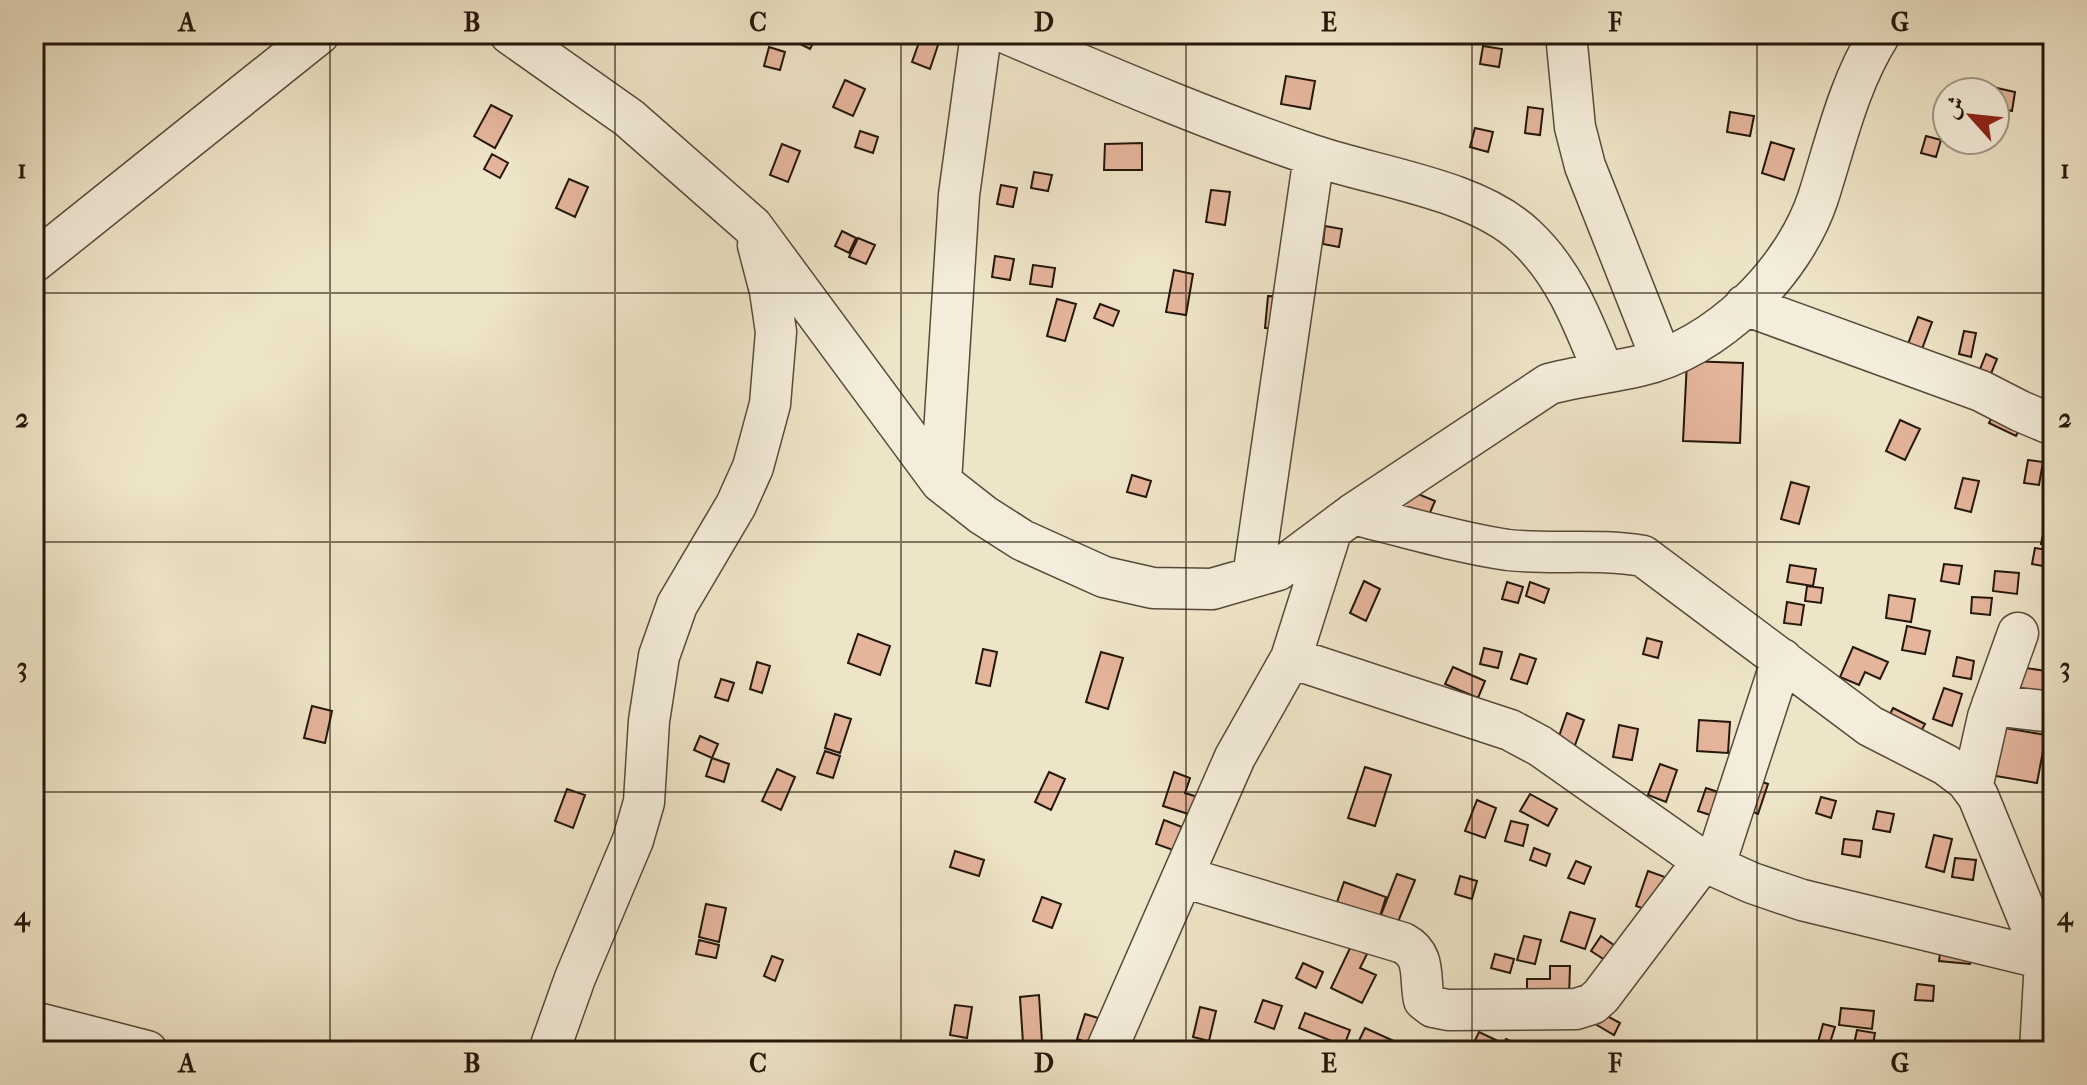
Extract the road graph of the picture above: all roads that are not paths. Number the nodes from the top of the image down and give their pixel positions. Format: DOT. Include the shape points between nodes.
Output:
graph roads {
  1 [pos="319,34"];
  2 [pos="510,34"];
  3 [pos="981,34"];
  4 [pos="1008,34"];
  5 [pos="1566,34"];
  6 [pos="1846,34"];
  7 [pos="1880,34"];
  8 [pos="1844,108"];
  9 [pos="1314,156"];
  10 [pos="752,226"];
  11 [pos="34,262"];
  12 [pos="1745,305"];
  13 [pos="1661,358"];
  14 [pos="1603,371"];
  15 [pos="2053,425"];
  16 [pos="941,482"];
  17 [pos="1342,523"];
  18 [pos="1253,577"];
  19 [pos="2018,633"];
  20 [pos="1291,658"];
  21 [pos="1782,659"];
  22 [pos="1992,705"];
  23 [pos="2053,712"];
  24 [pos="1972,788"];
  25 [pos="1703,861"];
  26 [pos="1183,877"];
  27 [pos="2047,944"];
  28 [pos="34,1022"];
  29 [pos="147,1051"];
  30 [pos="549,1051"];
  31 [pos="1106,1051"];
  32 [pos="2040,1051"];
  1 -- 11 [label="street"];
  2 -- 10 [label="street" via="629,118"];
  3 -- 16 [label="street" via="959,195"];
  4 -- 9 [label="street" via="1168,103"];
  5 -- 13 [label="street" via="1575,127 1585,166"];
  6 -- 8 [label="street"];
  7 -- 8 [label="street"];
  8 -- 12 [label="street" via="1816,203 1797,246"];
  9 -- 14 [label="street" via="1438,190 1484,209 1524,234 1579,310"];
  9 -- 18 [label="street"];
  10 -- 16 [label="street"];
  10 -- 30 [label="street" via="776,332 770,404 753,467 677,605 659,656 644,802"];
  12 -- 13 [label="street" via="1699,341"];
  12 -- 15 [label="street" via="1981,391"];
  13 -- 14 [label="street"];
  14 -- 17 [label="street" via="1549,384"];
  16 -- 18 [label="street" via="1022,540 1104,577 1153,588 1212,589"];
  17 -- 18 [label="street" via="1278,570"];
  17 -- 20 [label="street"];
  17 -- 21 [label="street" via="1506,549 1643,556"];
  19 -- 22 [label="street"];
  20 -- 25 [label="street" via="1510,730"];
  20 -- 26 [label="street" via="1235,757"];
  21 -- 24 [label="street" via="1870,726 1946,765"];
  21 -- 25 [label="street" via="1720,849"];
  22 -- 23 [label="street"];
  22 -- 24 [label="street"];
  24 -- 27 [label="street"];
  25 -- 26 [label="street" via="1601,996 1576,1009 1433,1007 1424,1000 1419,956 1403,943"];
  25 -- 27 [label="street" via="1802,900"];
  26 -- 31 [label="street"];
  27 -- 32 [label="street"];
  28 -- 29 [label="street"];
}
